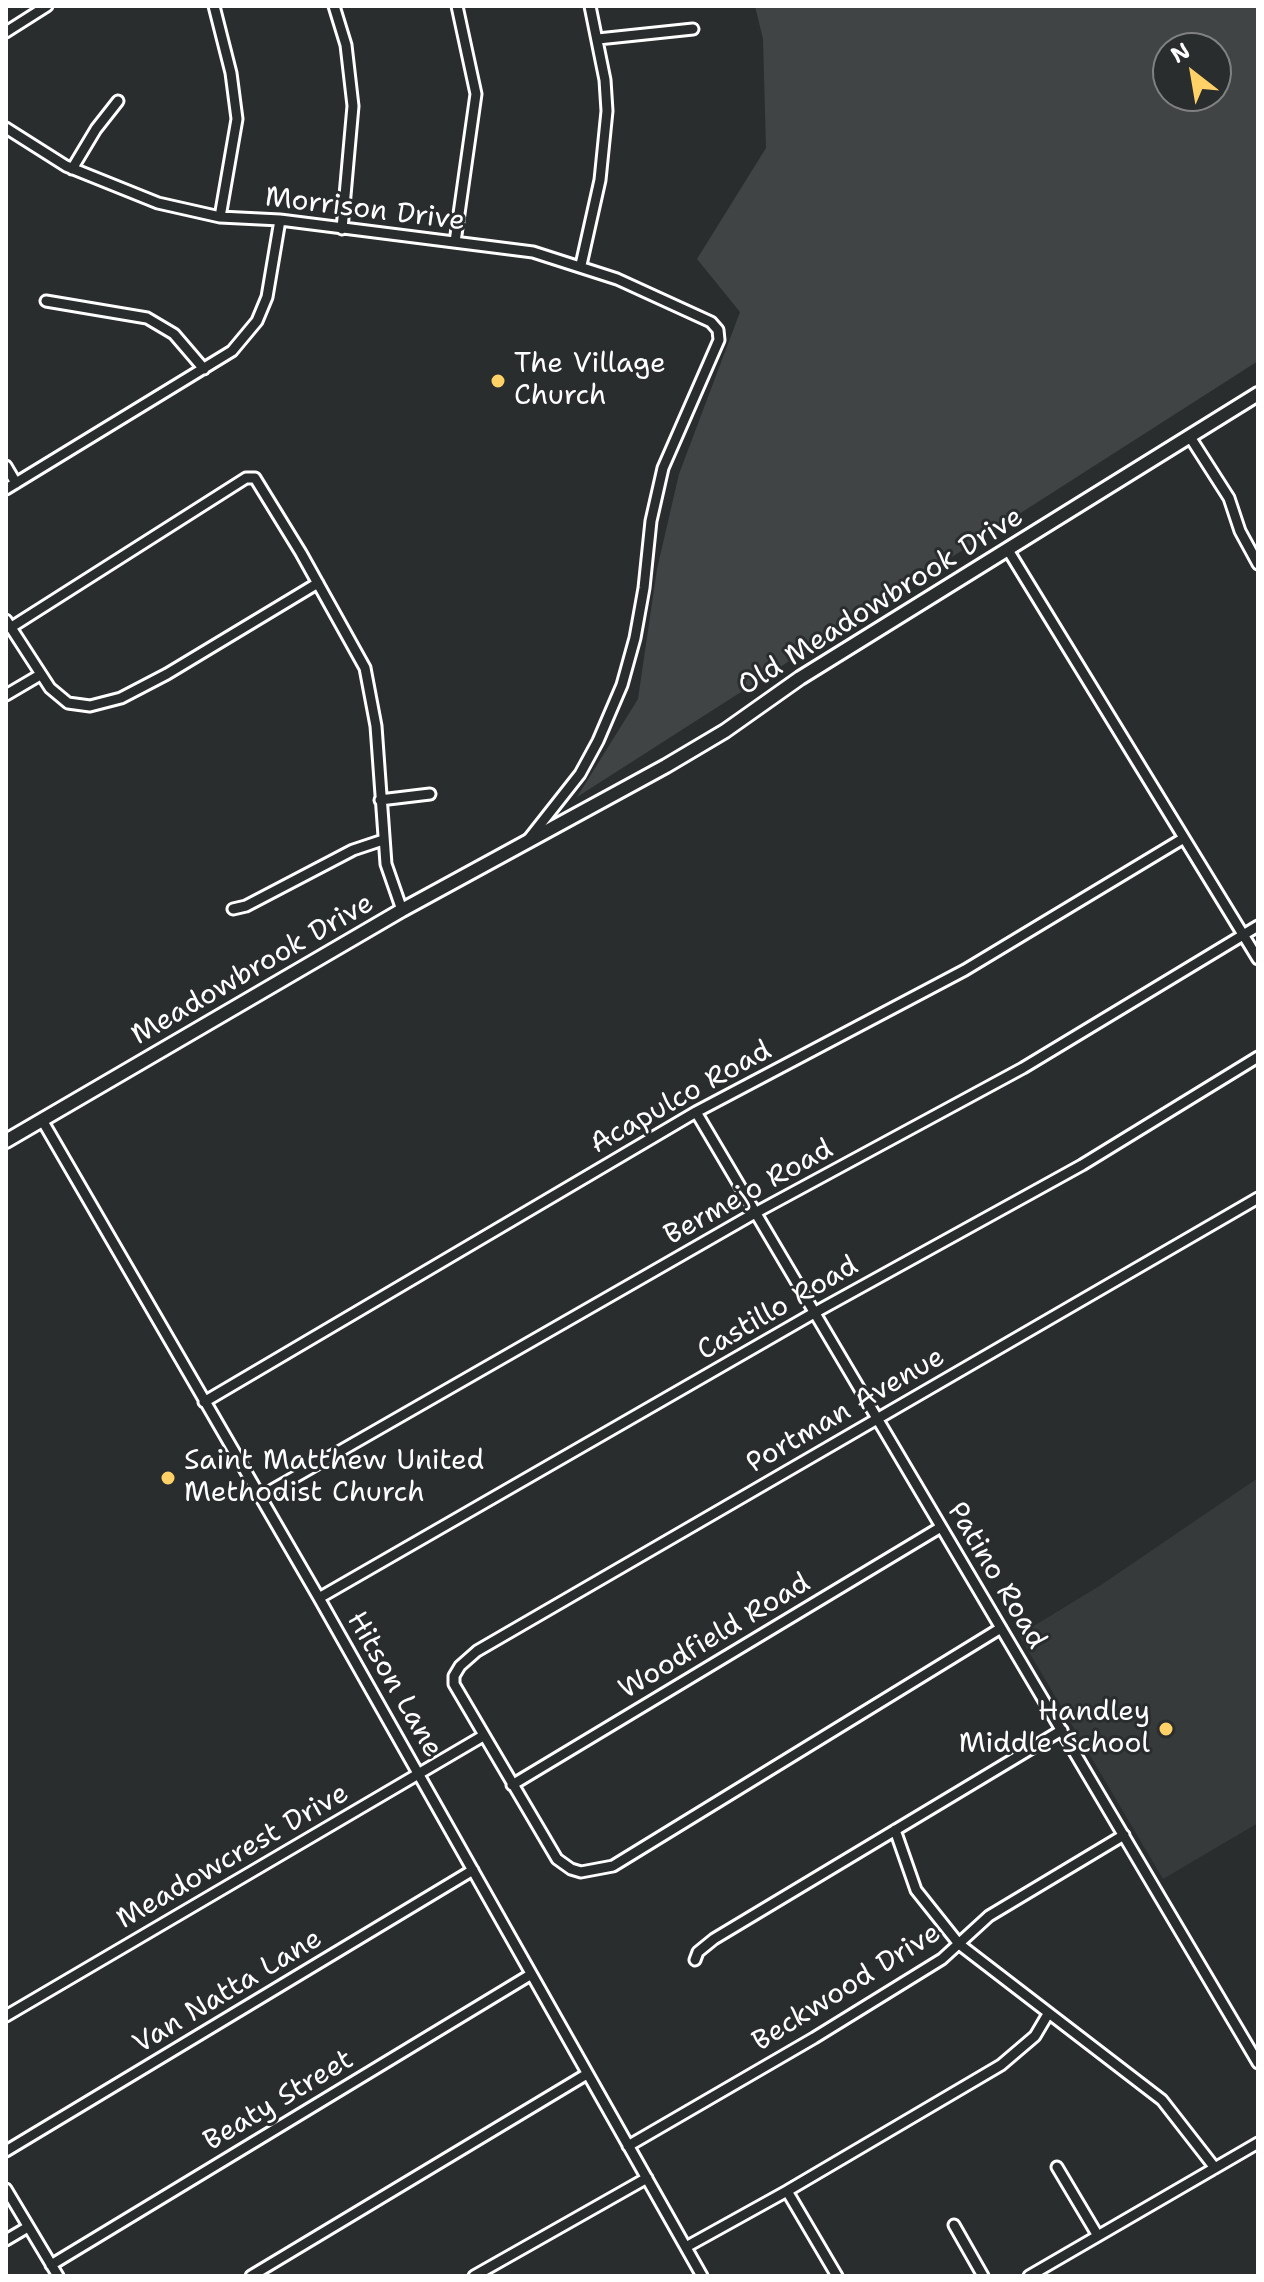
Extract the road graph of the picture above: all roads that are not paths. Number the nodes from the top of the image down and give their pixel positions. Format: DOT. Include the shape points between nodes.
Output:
graph roads {
  1 [pos="47,6"];
  2 [pos="214,6"];
  3 [pos="334,6"];
  4 [pos="457,6"];
  5 [pos="590,6"];
  6 [pos="693,29"];
  7 [pos="6,32"];
  8 [pos="598,39"];
  9 [pos="118,101"];
  10 [pos="7,132"];
  11 [pos="72,169"];
  12 [pos="220,217"];
  13 [pos="280,220"];
  14 [pos="342,229"];
  15 [pos="455,242"];
  16 [pos="581,265"];
  17 [pos="46,301"];
  18 [pos="204,369"];
  19 [pos="1258,394"];
  20 [pos="1190,437"];
  21 [pos="6,466"];
  22 [pos="16,483"];
  23 [pos="6,489"];
  24 [pos="1008,550"];
  25 [pos="1258,564"];
  26 [pos="318,583"];
  27 [pos="8,624"];
  28 [pos="40,675"];
  29 [pos="6,695"];
  30 [pos="430,794"];
  31 [pos="380,800"];
  32 [pos="1184,838"];
  33 [pos="383,840"];
  34 [pos="526,843"];
  35 [pos="233,909"];
  36 [pos="402,910"];
  37 [pos="1258,926"];
  38 [pos="1243,935"];
  39 [pos="1258,959"];
  40 [pos="1258,1057"];
  41 [pos="696,1112"];
  42 [pos="42,1120"];
  43 [pos="6,1141"];
  44 [pos="1258,1198"];
  45 [pos="755,1213"];
  46 [pos="814,1313"];
  47 [pos="204,1402"];
  48 [pos="877,1418"];
  49 [pos="260,1497"];
  50 [pos="941,1527"];
  51 [pos="319,1598"];
  52 [pos="1001,1628"];
  53 [pos="1062,1730"];
  54 [pos="483,1736"];
  55 [pos="419,1773"];
  56 [pos="512,1785"];
  57 [pos="895,1830"];
  58 [pos="1124,1835"];
  59 [pos="473,1870"];
  60 [pos="959,1944"];
  61 [pos="695,1960"];
  62 [pos="530,1975"];
  63 [pos="1048,2014"];
  64 [pos="6,2016"];
  65 [pos="1258,2063"];
  66 [pos="587,2074"];
  67 [pos="1258,2143"];
  68 [pos="628,2146"];
  69 [pos="6,2151"];
  70 [pos="1057,2167"];
  71 [pos="1215,2168"];
  72 [pos="647,2178"];
  73 [pos="6,2189"];
  74 [pos="787,2191"];
  75 [pos="954,2225"];
  76 [pos="28,2227"];
  77 [pos="1098,2236"];
  78 [pos="6,2240"];
  79 [pos="686,2247"];
  80 [pos="51,2265"];
  81 [pos="58,2276"];
  82 [pos="251,2276"];
  83 [pos="474,2276"];
  84 [pos="702,2276"];
  85 [pos="837,2276"];
  86 [pos="983,2276"];
  87 [pos="1029,2276"];
  1 -- 7 [label="street"];
  2 -- 12 [label="street" via="237,119"];
  3 -- 14 [label="street" via="346,45 353,106"];
  4 -- 15 [label="street" via="476,94"];
  5 -- 8 [label="street"];
  6 -- 8 [label="street"];
  8 -- 16 [label="street" via="607,111 600,180"];
  9 -- 11 [label="street"];
  10 -- 11 [label="street, Morrison Drive"];
  11 -- 12 [label="street, Morrison Drive" via="158,203"];
  12 -- 13 [label="street, Morrison Drive"];
  13 -- 14 [label="street, Morrison Drive"];
  13 -- 18 [label="street" via="267,297 257,321 232,351"];
  14 -- 15 [label="street, Morrison Drive"];
  15 -- 16 [label="street, Morrison Drive" via="533,252"];
  16 -- 34 [label="street, Morrison Drive" via="711,322 719,340 663,468 635,638 622,685 580,774"];
  17 -- 18 [label="street" via="147,318 174,334"];
  18 -- 22 [label="street"];
  19 -- 20 [label="main road, Old Meadowbrook Drive"];
  20 -- 24 [label="main road, Old Meadowbrook Drive"];
  20 -- 25 [label="street" via="1229,498"];
  21 -- 22 [label="street"];
  22 -- 23 [label="street"];
  24 -- 32 [label="street"];
  24 -- 34 [label="main road, Old Meadowbrook Drive" via="800,678 725,731"];
  26 -- 27 [label="street" via="252,477"];
  26 -- 28 [label="street" via="112,701 68,703"];
  26 -- 31 [label="street" via="370,684"];
  27 -- 28 [label="street"];
  28 -- 29 [label="street"];
  30 -- 31 [label="street"];
  31 -- 33 [label="street"];
  32 -- 38 [label="street"];
  32 -- 41 [label="street, Acapulco Road" via="965,970"];
  33 -- 35 [label="street"];
  33 -- 36 [label="street"];
  34 -- 36 [label="main road, Meadowbrook Drive"];
  36 -- 42 [label="main road, Meadowbrook Drive"];
  37 -- 38 [label="street, Bermejo Road"];
  38 -- 39 [label="street"];
  38 -- 45 [label="street, Bermejo Road" via="1023,1068"];
  40 -- 46 [label="street, Castillo Road" via="1082,1165"];
  41 -- 45 [label="street, Patino Road"];
  41 -- 47 [label="street, Acapulco Road"];
  42 -- 43 [label="main road, Meadowbrook Drive"];
  42 -- 47 [label="street, Hitson Lane"];
  44 -- 48 [label="street, Portman Avenue"];
  45 -- 46 [label="street, Patino Road"];
  45 -- 49 [label="street, Bermejo Road"];
  46 -- 48 [label="street, Patino Road"];
  46 -- 51 [label="street, Castillo Road"];
  47 -- 49 [label="street, Hitson Lane"];
  48 -- 50 [label="street, Patino Road"];
  48 -- 54 [label="street, Portman Avenue" via="477,1651 460,1666 454,1684"];
  49 -- 51 [label="street, Hitson Lane"];
  50 -- 52 [label="street, Patino Road"];
  50 -- 56 [label="street, Woodfield Road"];
  51 -- 55 [label="street, Hitson Lane"];
  52 -- 53 [label="street, Patino Road"];
  52 -- 56 [label="street" via="613,1866 581,1872 557,1859"];
  53 -- 57 [label="street"];
  53 -- 58 [label="street, Patino Road"];
  54 -- 55 [label="street, Meadowcrest Drive"];
  54 -- 56 [label="street"];
  55 -- 59 [label="street, Hitson Lane"];
  55 -- 64 [label="street, Meadowcrest Drive"];
  57 -- 60 [label="street" via="916,1890"];
  57 -- 61 [label="street" via="714,1939"];
  58 -- 60 [label="street, Beckwood Drive" via="989,1916"];
  58 -- 65 [label="street, Patino Road"];
  59 -- 62 [label="street, Hitson Lane"];
  59 -- 69 [label="street, Van Natta Lane"];
  60 -- 63 [label="street"];
  60 -- 68 [label="street, Beckwood Drive" via="827,2030"];
  62 -- 66 [label="street, Hitson Lane"];
  62 -- 80 [label="street, Beaty Street"];
  63 -- 71 [label="street" via="1162,2100"];
  63 -- 74 [label="street" via="1035,2036 1001,2065"];
  66 -- 68 [label="street, Hitson Lane"];
  66 -- 82 [label="street"];
  67 -- 71 [label="street"];
  68 -- 72 [label="street, Hitson Lane"];
  70 -- 77 [label="street"];
  71 -- 77 [label="street"];
  72 -- 79 [label="street, Hitson Lane"];
  72 -- 83 [label="street"];
  73 -- 76 [label="street"];
  74 -- 79 [label="street"];
  74 -- 85 [label="street"];
  75 -- 86 [label="street"];
  76 -- 78 [label="street"];
  76 -- 80 [label="street"];
  77 -- 87 [label="street"];
  79 -- 84 [label="street, Hitson Lane"];
  80 -- 81 [label="street"];
}
